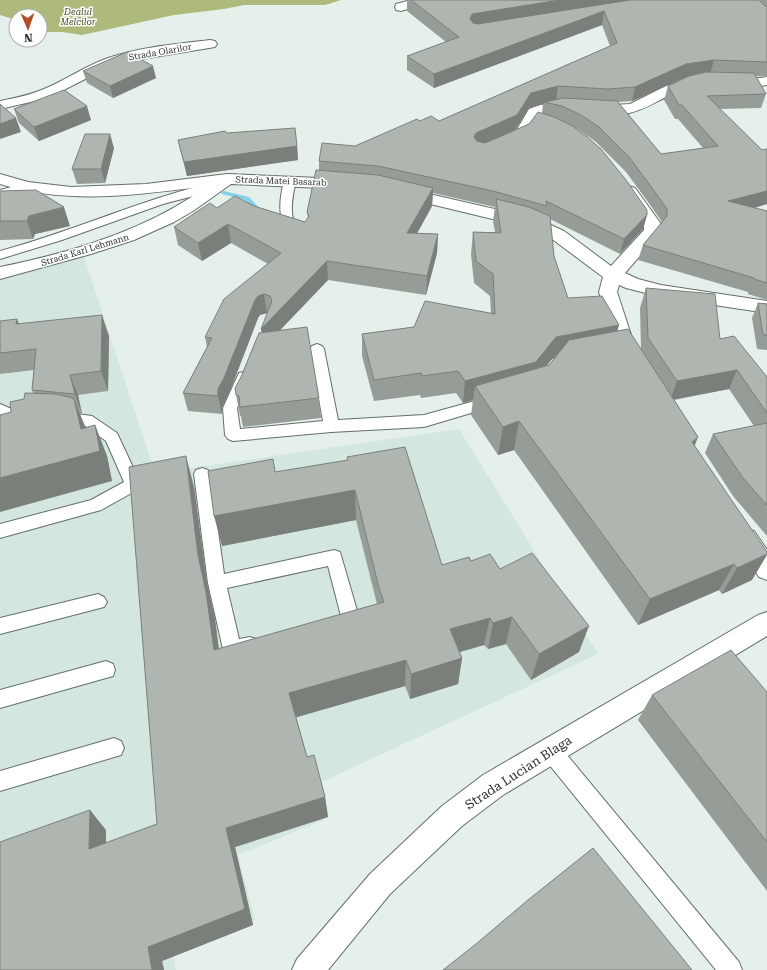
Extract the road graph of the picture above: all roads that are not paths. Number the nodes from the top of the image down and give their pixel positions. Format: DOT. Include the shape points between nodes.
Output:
graph roads {
  1 [pos="424,0"];
  2 [pos="401,7"];
  3 [pos="210,44"];
  4 [pos="767,81"];
  5 [pos="0,106"];
  6 [pos="529,120"];
  7 [pos="546,122"];
  8 [pos="495,146"];
  9 [pos="0,179"];
  10 [pos="619,179"];
  11 [pos="290,181"];
  12 [pos="223,182"];
  13 [pos="356,185"];
  14 [pos="0,187"];
  15 [pos="27,187"];
  16 [pos="385,189"];
  17 [pos="0,194"];
  18 [pos="303,234"];
  19 [pos="0,254"];
  20 [pos="0,273"];
  21 [pos="613,275"];
  22 [pos="767,307"];
  23 [pos="317,349"];
  24 [pos="250,362"];
  25 [pos="643,377"];
  26 [pos="508,397"];
  27 [pos="0,410"];
  28 [pos="331,426"];
  29 [pos="203,474"];
  30 [pos="169,478"];
  31 [pos="133,485"];
  32 [pos="737,524"];
  33 [pos="0,531"];
  34 [pos="767,570"];
  35 [pos="218,583"];
  36 [pos="98,602"];
  37 [pos="767,623"];
  38 [pos="0,626"];
  39 [pos="320,628"];
  40 [pos="267,642"];
  41 [pos="106,670"];
  42 [pos="0,699"];
  43 [pos="114,748"];
  44 [pos="550,750"];
  45 [pos="0,781"];
  46 [pos="308,970"];
  47 [pos="731,970"];
  1 -- 2 [label="street"];
  3 -- 5 [label="street, Strada Olarilor" via="119,59 95,68 55,90"];
  4 -- 6 [label="street" via="692,82 637,107 608,109 553,106 534,112"];
  6 -- 7 [label="street"];
  6 -- 8 [label="street" via="521,134"];
  9 -- 15 [label="street, Strada Matei Basarab"];
  10 -- 21 [label="street" via="653,224 652,231"];
  11 -- 12 [label="street, Strada Matei Basarab"];
  11 -- 13 [label="street, Strada Matei Basarab"];
  11 -- 18 [label="lane" via="285,204 287,216 291,228"];
  12 -- 15 [label="street, Strada Matei Basarab" via="94,192"];
  12 -- 19 [label="lane" via="151,203 84,228"];
  12 -- 20 [label="street, Strada Karl Lehmann" via="178,214 140,233 105,246"];
  14 -- 15 [label="street, Strada Matei Basarab"];
  15 -- 17 [label="lane"];
  16 -- 21 [label="street" via="532,224 558,235"];
  21 -- 22 [label="street" via="632,284 661,291"];
  21 -- 25 [label="street" via="608,292 618,352"];
  23 -- 28 [label="lane"];
  24 -- 28 [label="lane" via="230,408 233,435"];
  26 -- 28 [label="lane" via="424,421"];
  27 -- 31 [label="lane" via="12,414 86,420 112,437"];
  29 -- 35 [label="lane"];
  30 -- 31 [label="lane"];
  31 -- 33 [label="lane" via="95,505"];
  32 -- 34 [label="street"];
  35 -- 39 [label="lane" via="334,557 351,621"];
  35 -- 40 [label="lane" via="232,649"];
  36 -- 38 [label="lane"];
  37 -- 44 [label="street, Strada Lucian Blaga"];
  41 -- 42 [label="lane"];
  43 -- 45 [label="lane"];
  44 -- 46 [label="street, Strada Lucian Blaga" via="493,785 452,816 380,884"];
  44 -- 47 [label="lane"];
}
